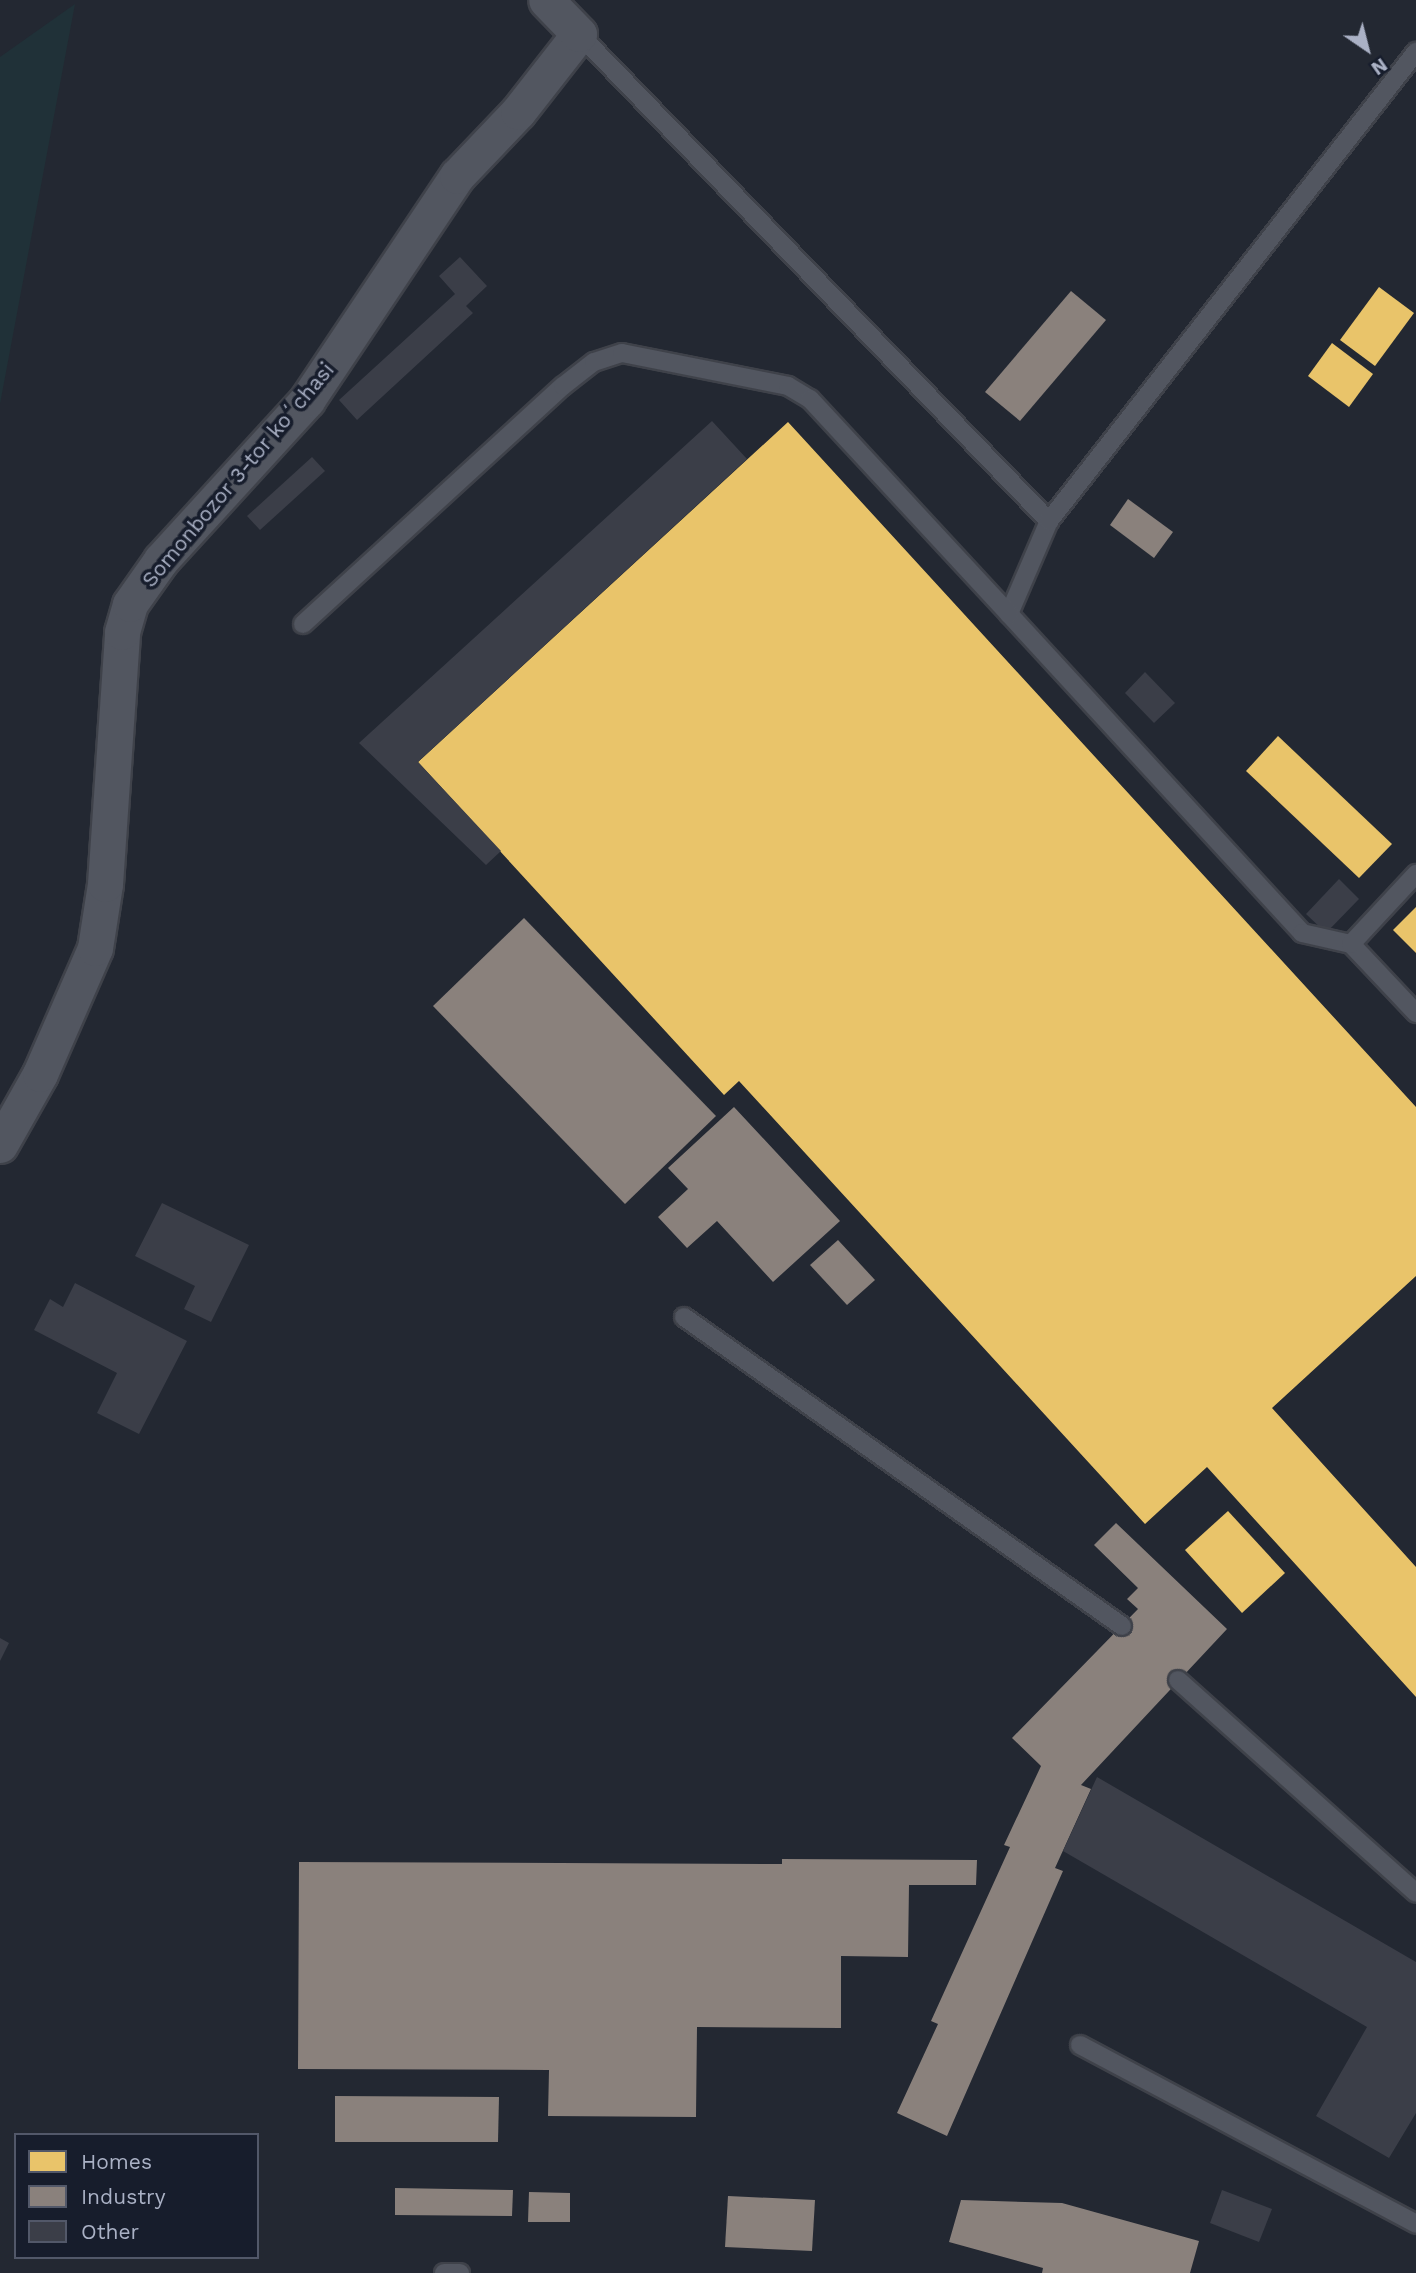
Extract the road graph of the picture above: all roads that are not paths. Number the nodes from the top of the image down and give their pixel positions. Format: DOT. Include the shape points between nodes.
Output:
graph roads {
  1 [pos="546,0"];
  2 [pos="579,34"];
  3 [pos="1416,52"];
  4 [pos="1048,520"];
  5 [pos="1009,614"];
  6 [pos="303,624"];
  7 [pos="1416,874"];
  8 [pos="1351,944"];
  9 [pos="1416,1013"];
  10 [pos="0,1145"];
  11 [pos="684,1317"];
  12 [pos="1122,1626"];
  13 [pos="1178,1681"];
  14 [pos="1416,1893"];
  15 [pos="1080,2045"];
  16 [pos="1415,2222"];
  17 [pos="443,2273"];
  18 [pos="460,2273"];
  1 -- 2 [label="street"];
  2 -- 4 [label="lane"];
  2 -- 10 [label="street, Somonbozor 3-tor koʻchasi" via="518,112 457,176 307,400 161,559 130,604 122,632 105,884 95,948 40,1074"];
  3 -- 4 [label="lane"];
  4 -- 5 [label="lane"];
  5 -- 6 [label="lane" via="810,400 788,386 622,353 594,362 563,386"];
  5 -- 8 [label="lane" via="1302,933"];
  7 -- 8 [label="lane"];
  8 -- 9 [label="lane"];
  11 -- 12 [label="lane"];
  13 -- 14 [label="lane"];
  15 -- 16 [label="lane"];
  17 -- 18 [label="lane"];
}
